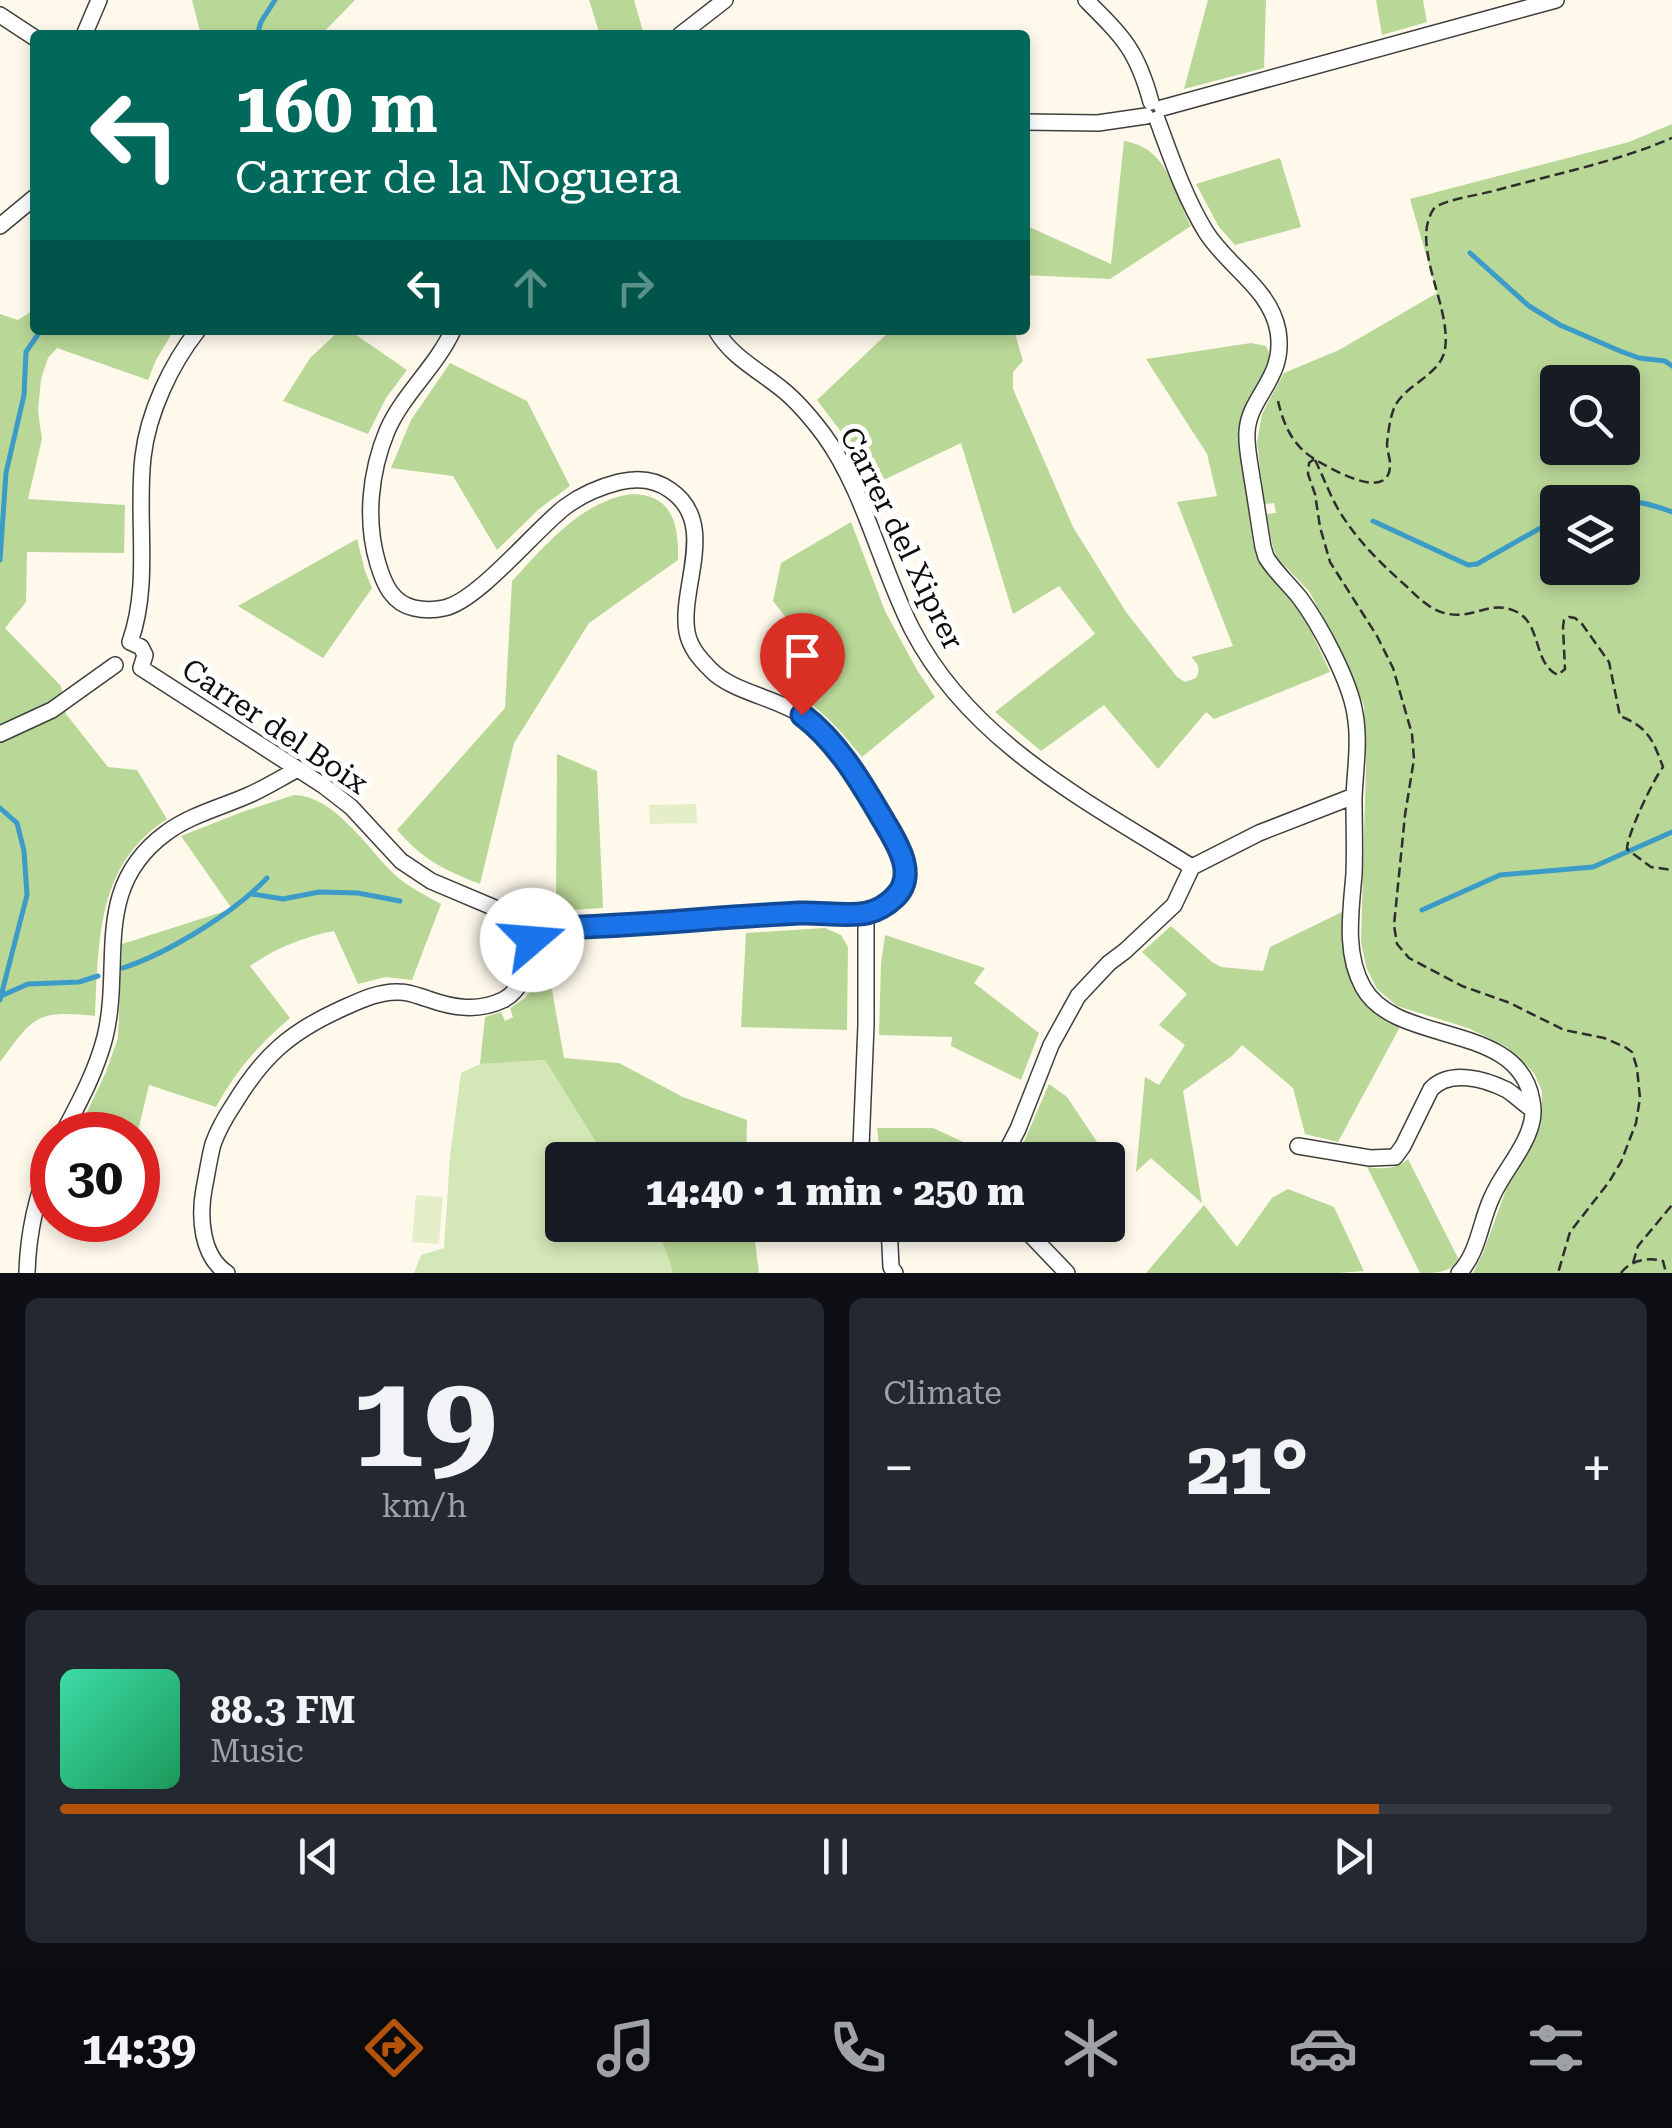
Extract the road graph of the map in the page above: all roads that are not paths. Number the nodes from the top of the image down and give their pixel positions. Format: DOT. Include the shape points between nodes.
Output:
graph roads {
  1 [pos="99,0"];
  2 [pos="726,0"];
  3 [pos="1086,0"];
  4 [pos="1556,0"];
  5 [pos="0,15"];
  6 [pos="86,30"];
  7 [pos="687,30"];
  8 [pos="30,35"];
  9 [pos="1154,111"];
  10 [pos="1030,122"];
  11 [pos="30,201"];
  12 [pos="0,226"];
  13 [pos="194,335"];
  14 [pos="451,335"];
  15 [pos="719,335"];
  16 [pos="130,642"];
  17 [pos="115,665"];
  18 [pos="141,668"];
  19 [pos="0,734"];
  20 [pos="296,770"];
  21 [pos="1354,796"];
  22 [pos="1192,867"];
  23 [pos="866,913"];
  24 [pos="528,922"];
  25 [pos="556,928"];
  26 [pos="537,942"];
  27 [pos="1532,1110"];
  28 [pos="74,1112"];
  29 [pos="861,1142"];
  30 [pos="1011,1142"];
  31 [pos="1298,1146"];
  32 [pos="30,1242"];
  33 [pos="890,1242"];
  34 [pos="1037,1242"];
  35 [pos="27,1273"];
  36 [pos="228,1273"];
  37 [pos="895,1273"];
  38 [pos="1067,1273"];
  39 [pos="1459,1273"];
  1 -- 6 [label="street"];
  2 -- 7 [label="street"];
  3 -- 9 [label="street" via="1133,52"];
  4 -- 9 [label="street"];
  5 -- 8 [label="street"];
  9 -- 10 [label="street" via="1098,123"];
  9 -- 21 [label="street" via="1208,236 1271,309 1279,334 1278,361 1247,429 1263,547 1310,612 1348,689 1357,727"];
  11 -- 12 [label="street"];
  13 -- 16 [label="street" via="169,374 143,455 140,607"];
  14 -- 23 [label="street" via="395,415 374,471 373,538 390,594 411,608 443,609 582,495 628,480 670,490 693,523 686,622 693,649 717,676 816,725 902,852 903,886"];
  15 -- 22 [label="street, Carrer del Xiprer" via="799,404 825,436 910,626 959,700 1070,790"];
  16 -- 17 [label="street" via="118,648"];
  16 -- 18 [label="street" via="146,655"];
  17 -- 18 [label="street" via="124,673"];
  17 -- 19 [label="street" via="52,710"];
  18 -- 20 [label="street, Carrer del Boix"];
  20 -- 24 [label="street, Carrer del Boix" via="351,807 431,882"];
  20 -- 28 [label="street" via="188,820 135,862 114,922 106,1034"];
  21 -- 22 [label="street"];
  21 -- 27 [label="street" via="1351,938 1362,985 1394,1015 1504,1058 1529,1089"];
  22 -- 30 [label="street" via="1174,905 1078,996"];
  23 -- 25 [label="street"];
  23 -- 29 [label="street"];
  24 -- 25 [label="street" via="544,914"];
  24 -- 26 [label="street" via="529,937"];
  25 -- 26 [label="street" via="550,940"];
  26 -- 36 [label="street" via="518,987 505,999 460,1008 412,993 380,994 310,1023 262,1063 214,1142 202,1199 206,1242"];
  27 -- 31 [label="street" via="1493,1084 1452,1078 1435,1085 1395,1157"];
  27 -- 39 [label="street" via="1528,1136 1491,1198"];
  32 -- 35 [label="street"];
  33 -- 37 [label="street"];
  34 -- 38 [label="street"];
}
